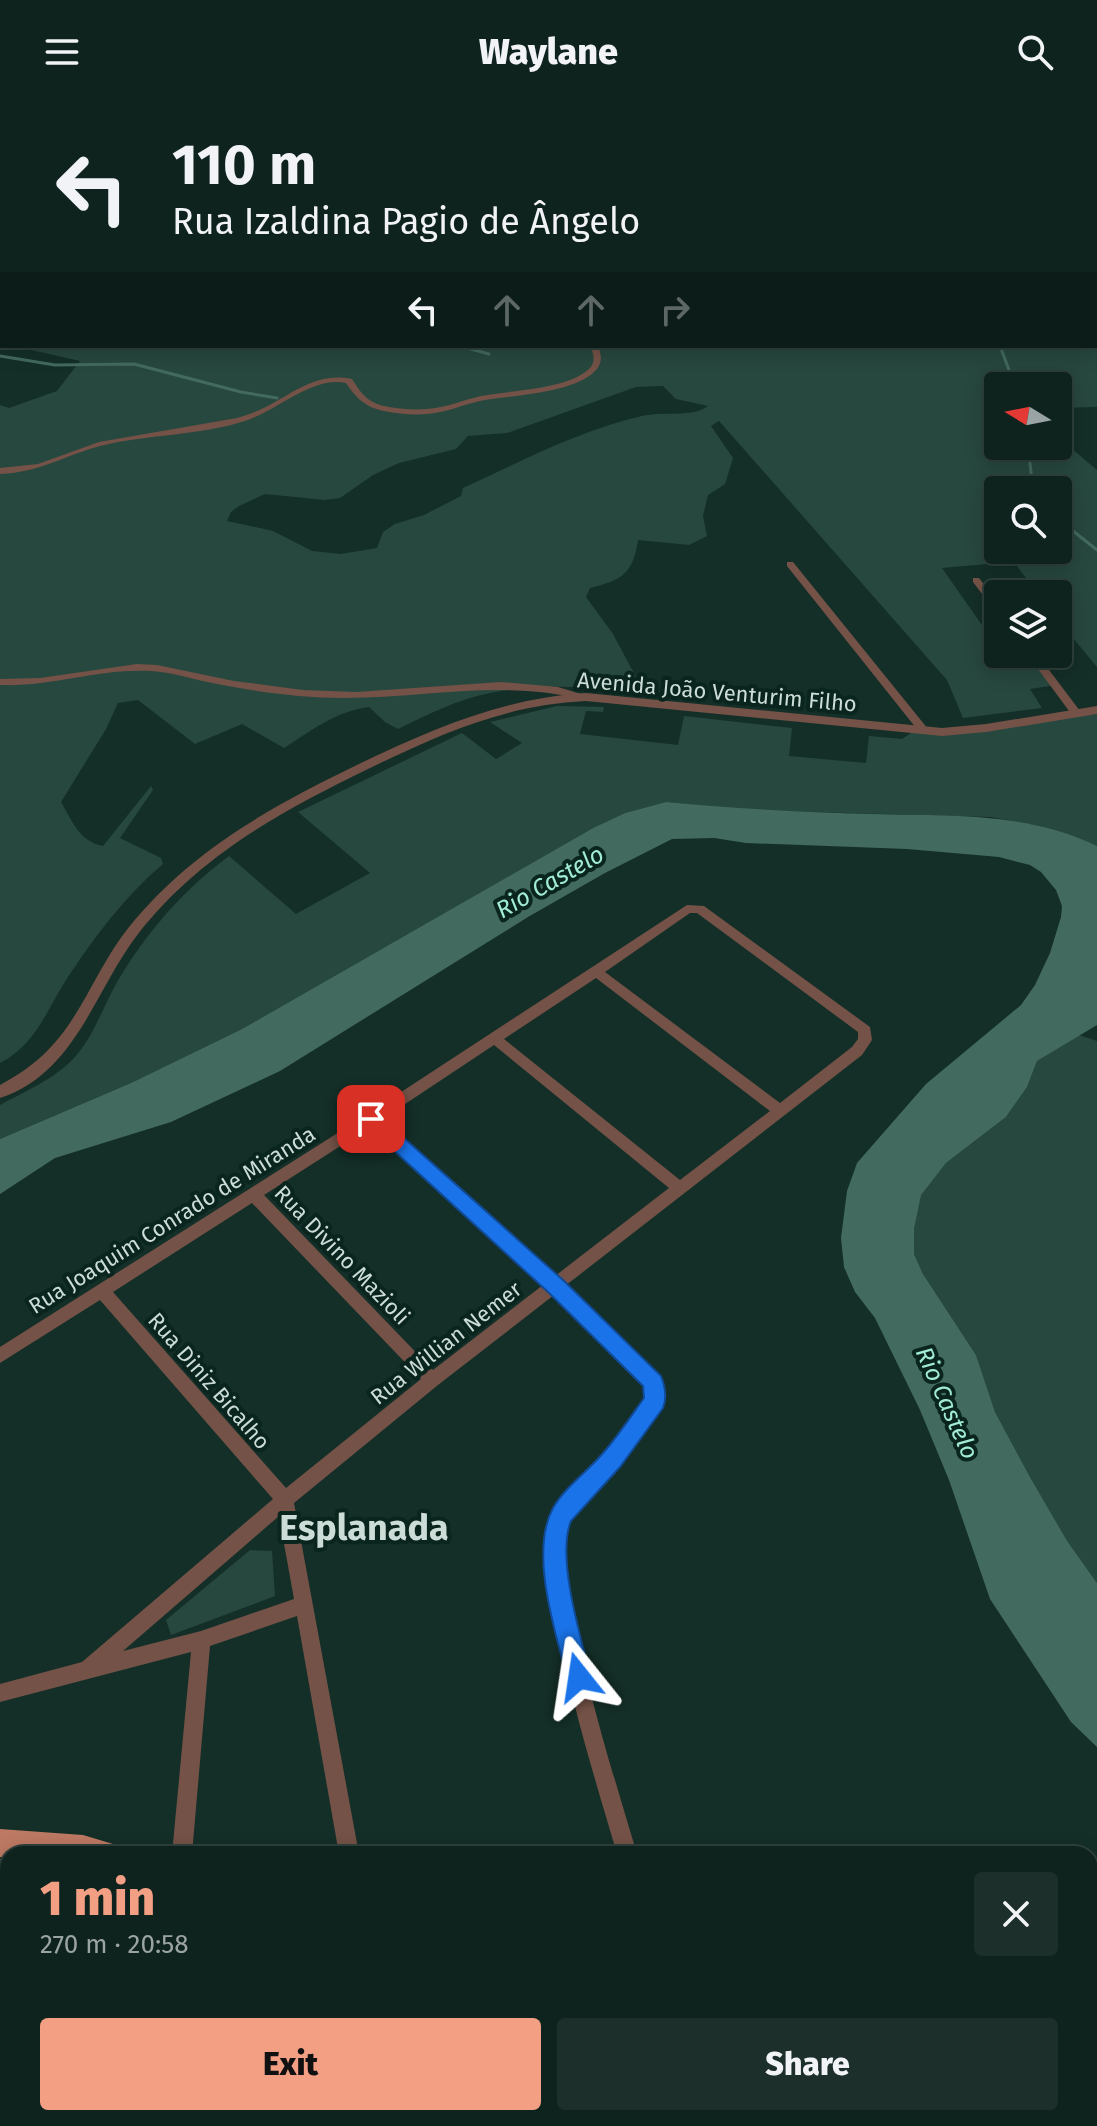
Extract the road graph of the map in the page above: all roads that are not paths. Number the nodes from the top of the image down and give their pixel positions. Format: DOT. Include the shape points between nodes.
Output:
graph roads {
  1 [pos="595,348"];
  2 [pos="0,471"];
  3 [pos="790,564"];
  4 [pos="976,580"];
  5 [pos="984,591"];
  6 [pos="1042,668"];
  7 [pos="0,682"];
  8 [pos="586,697"];
  9 [pos="1097,710"];
  10 [pos="1076,713"];
  11 [pos="924,731"];
  12 [pos="596,972"];
  13 [pos="862,1027"];
  14 [pos="494,1038"];
  15 [pos="0,1092"];
  16 [pos="778,1109"];
  17 [pos="371,1119"];
  18 [pos="678,1187"];
  19 [pos="254,1195"];
  20 [pos="555,1286"];
  21 [pos="101,1290"];
  22 [pos="0,1356"];
  23 [pos="432,1380"];
  24 [pos="285,1500"];
  25 [pos="302,1605"];
  26 [pos="201,1640"];
  27 [pos="87,1670"];
  28 [pos="0,1693"];
  29 [pos="0,1843"];
  30 [pos="42,1846"];
  31 [pos="183,1846"];
  32 [pos="347,1846"];
  33 [pos="625,1846"];
  1 -- 2 [label="street" via="597,363 586,374 453,408 387,408 359,398 349,381 328,379 264,411 221,425 110,442 41,468"];
  3 -- 11 [label="street"];
  4 -- 5 [label="street"];
  6 -- 10 [label="street"];
  7 -- 8 [label="street" via="156,668 315,696 510,684 556,687"];
  8 -- 11 [label="street, Avenida João Venturim Filho"];
  8 -- 15 [label="street, Avenida João Venturim Filho" via="530,701 470,718 330,783 221,843 179,879 132,932 55,1053"];
  9 -- 10 [label="street, Avenida João Venturim Filho"];
  10 -- 11 [label="street, Avenida João Venturim Filho" via="986,728"];
  12 -- 13 [label="street, Rua Joaquim Conrado de Miranda" via="687,909 700,909"];
  12 -- 14 [label="street, Rua Joaquim Conrado de Miranda"];
  12 -- 16 [label="street"];
  13 -- 16 [label="street, Rua Willian Nemer" via="865,1040 857,1051"];
  14 -- 17 [label="street, Rua Joaquim Conrado de Miranda"];
  14 -- 18 [label="street"];
  16 -- 18 [label="street, Rua Willian Nemer"];
  17 -- 19 [label="street, Rua Joaquim Conrado de Miranda"];
  17 -- 20 [label="street"];
  18 -- 20 [label="street, Rua Willian Nemer"];
  19 -- 21 [label="street, Rua Joaquim Conrado de Miranda"];
  19 -- 23 [label="street, Rua Divino Mazioli"];
  20 -- 23 [label="street, Rua Willian Nemer"];
  20 -- 33 [label="street" via="645,1373 656,1393 612,1459 562,1513 556,1528 563,1618"];
  21 -- 22 [label="street, Rua Joaquim Conrado de Miranda"];
  21 -- 24 [label="street, Rua Diniz Bicalho"];
  23 -- 24 [label="street, Rua Willian Nemer"];
  24 -- 25 [label="street"];
  24 -- 27 [label="street, Rua Willian Nemer"];
  25 -- 26 [label="street"];
  25 -- 32 [label="street"];
  26 -- 27 [label="street"];
  26 -- 31 [label="street"];
  27 -- 28 [label="street"];
  29 -- 30 [label="main road"];
}
